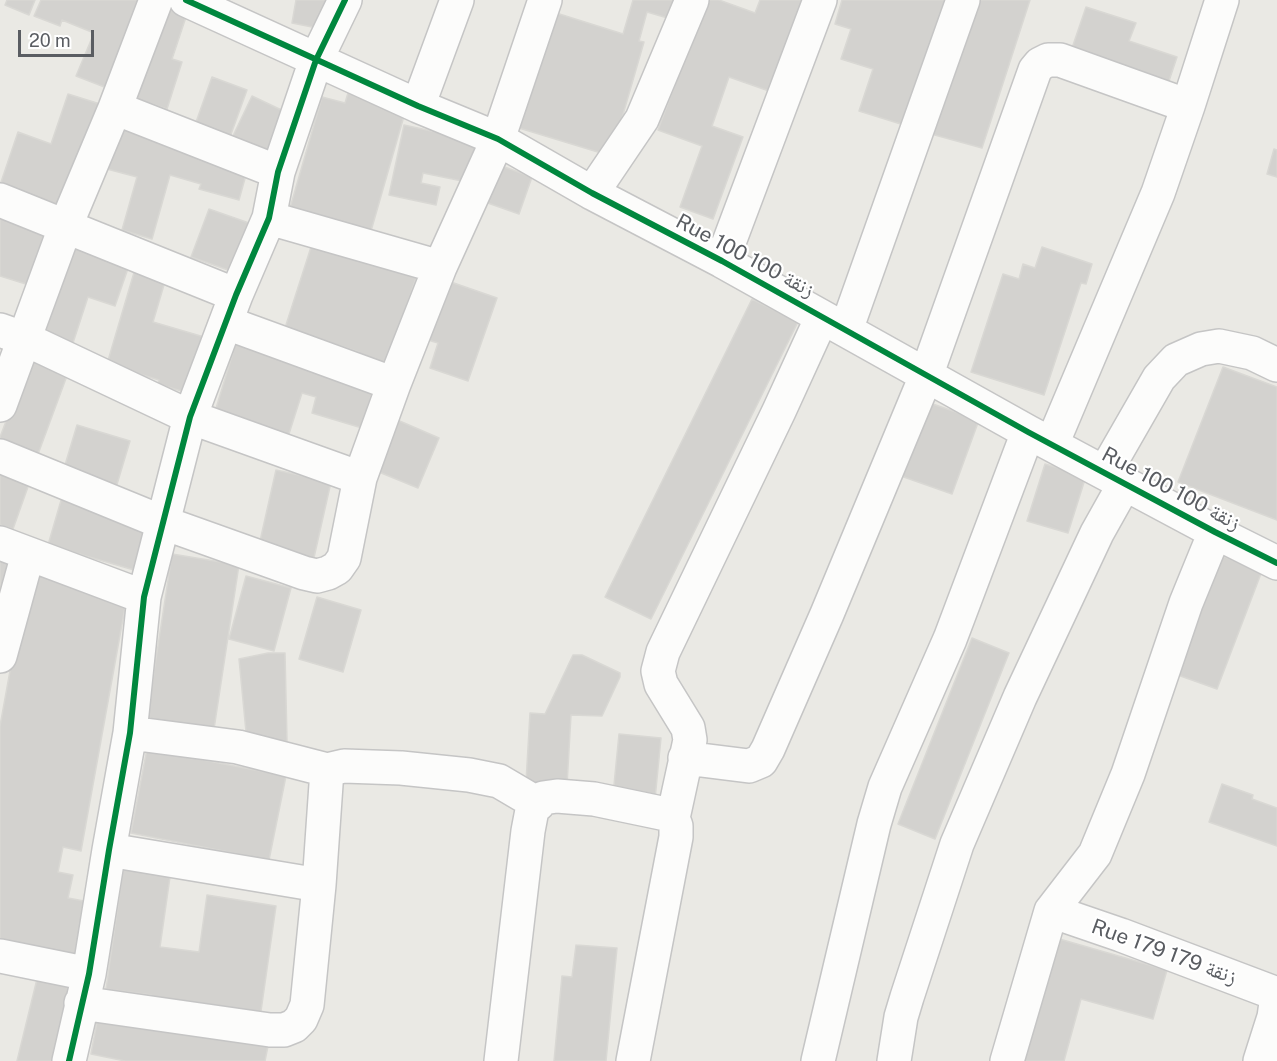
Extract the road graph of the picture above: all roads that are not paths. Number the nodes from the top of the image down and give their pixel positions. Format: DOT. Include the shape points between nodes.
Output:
graph roads {
  1 [pos="156,0"];
  2 [pos="186,0"];
  3 [pos="345,0"];
  4 [pos="457,0"];
  5 [pos="545,0"];
  6 [pos="692,0"];
  7 [pos="820,0"];
  8 [pos="963,0"];
  9 [pos="1222,0"];
  10 [pos="316,60"];
  11 [pos="418,106"];
  12 [pos="1188,106"];
  13 [pos="116,108"];
  14 [pos="498,139"];
  15 [pos="278,172"];
  16 [pos="592,193"];
  17 [pos="0,200"];
  18 [pos="269,218"];
  19 [pos="66,225"];
  20 [pos="722,261"];
  21 [pos="440,267"];
  22 [pos="231,309"];
  23 [pos="834,324"];
  24 [pos="12,334"];
  25 [pos="1277,365"];
  26 [pos="926,376"];
  27 [pos="394,384"];
  28 [pos="0,405"];
  29 [pos="190,417"];
  30 [pos="1040,438"];
  31 [pos="0,456"];
  32 [pos="360,478"];
  33 [pos="1115,478"];
  34 [pos="164,523"];
  35 [pos="1215,532"];
  36 [pos="14,549"];
  37 [pos="1277,563"];
  38 [pos="144,597"];
  39 [pos="0,656"];
  40 [pos="130,733"];
  41 [pos="685,758"];
  42 [pos="327,770"];
  43 [pos="538,804"];
  44 [pos="673,818"];
  45 [pos="109,850"];
  46 [pos="319,885"];
  47 [pos="1051,911"];
  48 [pos="0,956"];
  49 [pos="85,989"];
  50 [pos="1277,995"];
  51 [pos="1267,1058"];
  52 [pos="896,1060"];
  53 [pos="69,1061"];
  54 [pos="501,1061"];
  55 [pos="633,1061"];
  56 [pos="818,1061"];
  57 [pos="1007,1061"];
  1 -- 13 [label="street"];
  2 -- 10 [label="street, Rue 100 زنقة 100"];
  3 -- 10 [label="street"];
  4 -- 11 [label="street"];
  5 -- 14 [label="street"];
  6 -- 16 [label="street" via="642,118"];
  7 -- 20 [label="street"];
  8 -- 23 [label="street"];
  9 -- 12 [label="street"];
  10 -- 11 [label="street, Rue 100 زنقة 100"];
  10 -- 15 [label="street"];
  11 -- 14 [label="street, Rue 100 زنقة 100"];
  12 -- 26 [label="street" via="1073,64 1048,60 1040,64"];
  12 -- 30 [label="street" via="1154,202"];
  13 -- 15 [label="street"];
  13 -- 19 [label="street"];
  14 -- 16 [label="street, Rue 100 زنقة 100"];
  14 -- 21 [label="street"];
  15 -- 18 [label="street"];
  16 -- 20 [label="street, Rue 100 زنقة 100"];
  17 -- 19 [label="street"];
  18 -- 21 [label="street"];
  18 -- 22 [label="street"];
  19 -- 22 [label="street"];
  19 -- 24 [label="street"];
  20 -- 23 [label="street, Rue 100 زنقة 100"];
  21 -- 27 [label="street"];
  22 -- 27 [label="street"];
  22 -- 29 [label="street"];
  23 -- 26 [label="street, Rue 100 زنقة 100"];
  23 -- 41 [label="street" via="779,411 663,652 658,671 661,684 688,728 690,740"];
  24 -- 28 [label="street"];
  24 -- 29 [label="street"];
  25 -- 33 [label="street" via="1252,353 1218,346 1181,357 1160,378"];
  26 -- 30 [label="street, Rue 100 زنقة 100"];
  26 -- 41 [label="street" via="764,757 749,765"];
  27 -- 32 [label="street"];
  29 -- 32 [label="street"];
  29 -- 34 [label="street"];
  30 -- 33 [label="street, Rue 100 زنقة 100"];
  30 -- 56 [label="street" via="885,787"];
  31 -- 34 [label="street"];
  32 -- 34 [label="street" via="344,558 337,568 317,576"];
  33 -- 35 [label="street, Rue 100 زنقة 100"];
  33 -- 52 [label="street" via="1097,533 957,844 901,1017"];
  34 -- 38 [label="street"];
  35 -- 37 [label="street, Rue 100 زنقة 100"];
  35 -- 47 [label="street" via="1095,854"];
  36 -- 38 [label="street"];
  36 -- 39 [label="street"];
  38 -- 40 [label="street"];
  40 -- 42 [label="street" via="238,747"];
  40 -- 45 [label="street"];
  41 -- 44 [label="street"];
  42 -- 43 [label="street" via="344,766 401,768 469,775 499,782"];
  42 -- 46 [label="street"];
  43 -- 44 [label="street" via="543,798 557,796 594,799"];
  43 -- 54 [label="street" via="532,810 528,831"];
  44 -- 55 [label="street" via="676,837"];
  45 -- 46 [label="street"];
  45 -- 49 [label="street"];
  46 -- 49 [label="street" via="307,1005 294,1026 270,1030"];
  47 -- 50 [label="street, Rue 179 زنقة 179"];
  47 -- 57 [label="street"];
  48 -- 49 [label="street"];
  49 -- 53 [label="street"];
  50 -- 51 [label="street"];
}
